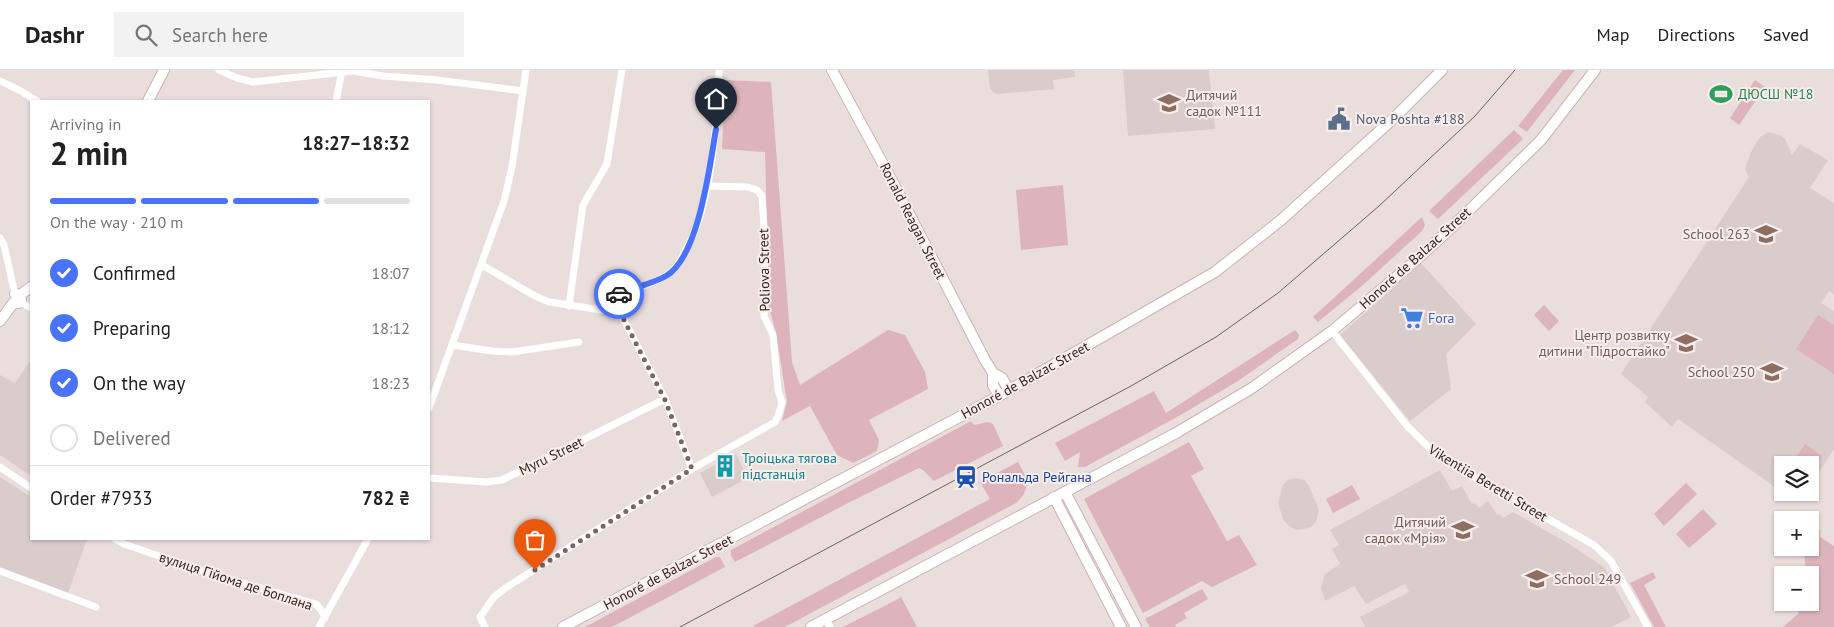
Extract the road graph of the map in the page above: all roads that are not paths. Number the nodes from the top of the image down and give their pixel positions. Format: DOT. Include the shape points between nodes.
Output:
graph roads {
  1 [pos="164,70"];
  2 [pos="220,70"];
  3 [pos="526,70"];
  4 [pos="622,70"];
  5 [pos="719,70"];
  6 [pos="832,70"];
  7 [pos="1442,70"];
  8 [pos="1595,70"];
  9 [pos="342,72"];
  10 [pos="0,81"];
  11 [pos="523,91"];
  12 [pos="35,100"];
  13 [pos="149,100"];
  14 [pos="336,100"];
  15 [pos="707,186"];
  16 [pos="1,243"];
  17 [pos="482,265"];
  18 [pos="30,288"];
  19 [pos="17,298"];
  20 [pos="569,306"];
  21 [pos="30,307"];
  22 [pos="614,312"];
  23 [pos="0,321"];
  24 [pos="1332,331"];
  25 [pos="580,342"];
  26 [pos="452,345"];
  27 [pos="993,373"];
  28 [pos="1009,390"];
  29 [pos="999,396"];
  30 [pos="665,400"];
  31 [pos="430,405"];
  32 [pos="0,467"];
  33 [pos="692,469"];
  34 [pos="430,478"];
  35 [pos="30,487"];
  36 [pos="1065,492"];
  37 [pos="1054,497"];
  38 [pos="116,540"];
  39 [pos="367,540"];
  40 [pos="0,571"];
  41 [pos="96,607"];
  42 [pos="325,618"];
  43 [pos="828,623"];
  44 [pos="319,627"];
  45 [pos="485,627"];
  46 [pos="563,627"];
  47 [pos="811,627"];
  48 [pos="1121,627"];
  49 [pos="1136,627"];
  50 [pos="1648,627"];
  1 -- 13 [label="street"];
  2 -- 9 [label="street" via="253,82"];
  3 -- 11 [label="street"];
  4 -- 20 [label="street" via="607,164 583,206"];
  5 -- 15 [label="street" via="716,129"];
  6 -- 27 [label="street, Ronald Reagan Street"];
  7 -- 28 [label="street, Honoré de Balzac Street" via="1322,183 1227,264"];
  8 -- 24 [label="street, Honoré de Balzac Street" via="1527,156 1415,261"];
  9 -- 11 [label="street"];
  9 -- 14 [label="street"];
  10 -- 12 [label="street"];
  11 -- 17 [label="street" via="504,201"];
  15 -- 22 [label="street" via="695,230 674,270 616,296"];
  15 -- 33 [label="street, Poliova Street" via="748,187 762,196 764,316 772,335 782,402 775,422"];
  16 -- 19 [label="street"];
  17 -- 20 [label="street" via="535,296"];
  17 -- 26 [label="street"];
  18 -- 19 [label="street"];
  19 -- 21 [label="street"];
  19 -- 23 [label="street"];
  20 -- 22 [label="street"];
  22 -- 30 [label="street" via="622,316"];
  24 -- 36 [label="street, Honoré de Balzac Street" via="1252,388"];
  24 -- 50 [label="street, Vikentiia Beretti Street" via="1408,427 1439,457 1594,545 1611,560"];
  25 -- 26 [label="street" via="512,352"];
  26 -- 31 [label="street"];
  27 -- 28 [label="street, Ronald Reagan Street"];
  27 -- 29 [label="street, Ronald Reagan Street" via="993,385"];
  28 -- 29 [label="street, Honoré de Balzac Street"];
  29 -- 46 [label="street, Honoré de Balzac Street"];
  30 -- 33 [label="street"];
  30 -- 34 [label="street, Myru Street" via="502,480"];
  32 -- 35 [label="street"];
  33 -- 45 [label="street, Poliova Street" via="503,590 480,617"];
  36 -- 37 [label="street, Honoré de Balzac Street"];
  36 -- 49 [label="street"];
  37 -- 43 [label="street, Honoré de Balzac Street"];
  37 -- 48 [label="street"];
  38 -- 42 [label="street, вулиця Гійома де Боплана" via="211,574 316,604"];
  39 -- 42 [label="street"];
  40 -- 41 [label="street"];
  42 -- 44 [label="street"];
  43 -- 47 [label="street, Honoré de Balzac Street"];
}
